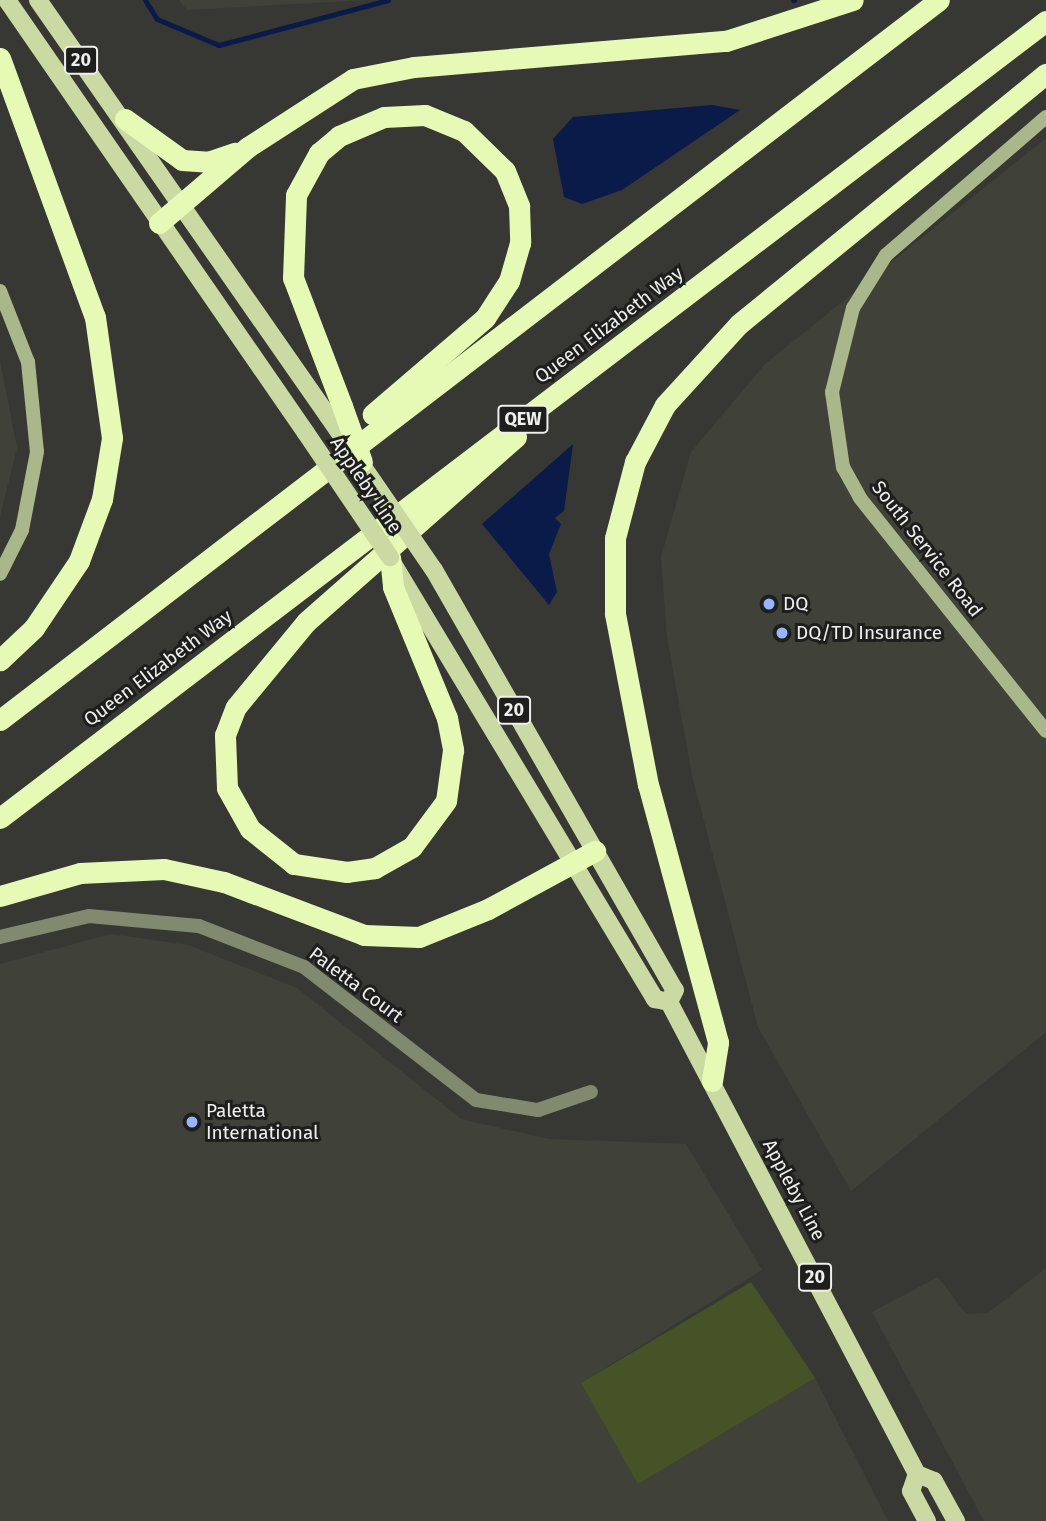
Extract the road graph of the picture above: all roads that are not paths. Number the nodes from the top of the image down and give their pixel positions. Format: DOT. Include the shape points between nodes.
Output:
graph roads {
  1 [pos="6,0"];
  2 [pos="38,0"];
  3 [pos="853,0"];
  4 [pos="939,0"];
  5 [pos="1046,21"];
  6 [pos="0,58"];
  7 [pos="1046,74"];
  8 [pos="1046,117"];
  9 [pos="124,120"];
  10 [pos="248,147"];
  11 [pos="184,201"];
  12 [pos="159,223"];
  13 [pos="0,290"];
  14 [pos="550,399"];
  15 [pos="335,411"];
  16 [pos="362,462"];
  17 [pos="390,557"];
  18 [pos="203,560"];
  19 [pos="0,574"];
  20 [pos="405,594"];
  21 [pos="0,660"];
  22 [pos="0,720"];
  23 [pos="1046,731"];
  24 [pos="0,818"];
  25 [pos="595,850"];
  26 [pos="575,861"];
  27 [pos="0,896"];
  28 [pos="0,937"];
  29 [pos="669,1002"];
  30 [pos="712,1081"];
  31 [pos="591,1092"];
  32 [pos="917,1474"];
  33 [pos="927,1521"];
  34 [pos="956,1521"];
  1 -- 12 [label="main road, Appleby Line / 20"];
  2 -- 9 [label="main road, Appleby Line / 20"];
  3 -- 10 [label="highway" via="789,25 680,48 382,71 325,92"];
  4 -- 18 [label="highway"];
  5 -- 14 [label="highway, Queen Elizabeth Way / QEW"];
  6 -- 21 [label="highway" via="95,317 111,438 102,499 79,561 34,628"];
  7 -- 30 [label="highway" via="739,324 665,405 635,462 615,538 615,613 648,785 718,1042"];
  8 -- 23 [label="street, South Service Road" via="886,255 853,309 832,392 843,467 860,498"];
  9 -- 10 [label="highway" via="182,160 220,160"];
  9 -- 11 [label="main road, Appleby Line / 20"];
  10 -- 11 [label="highway"];
  11 -- 12 [label="highway"];
  11 -- 15 [label="main road, Appleby Line / 20"];
  12 -- 17 [label="main road, Appleby Line / 20, bridge"];
  13 -- 19 [label="street" via="28,362 37,452 22,530"];
  14 -- 20 [label="highway" via="500,455 306,622 236,707 225,735 227,788 250,829 294,864 347,872 375,868 412,847 446,801 453,750 447,718"];
  14 -- 24 [label="highway, Queen Elizabeth Way / QEW"];
  15 -- 16 [label="highway, bridge"];
  15 -- 18 [label="highway" via="293,278 290,239 299,186 319,153 362,124 404,114 445,121 479,142 513,188 520,243 504,291 485,318"];
  16 -- 25 [label="main road, Appleby Line / 20, bridge" via="434,570"];
  17 -- 20 [label="highway"];
  18 -- 22 [label="highway"];
  20 -- 26 [label="main road, Appleby Line / 20"];
  25 -- 26 [label="highway"];
  25 -- 29 [label="main road, Appleby Line / 20" via="675,990"];
  26 -- 27 [label="highway" via="419,937 364,935 224,882 164,869 80,873"];
  26 -- 29 [label="main road, Appleby Line / 20" via="655,999"];
  28 -- 31 [label="street, Paletta Court" via="89,916 199,926 253,942 304,967 476,1100 538,1110"];
  29 -- 30 [label="main road, Appleby Line / 20"];
  30 -- 32 [label="main road, Appleby Line / 20"];
  32 -- 33 [label="main road, Appleby Line / 20" via="911,1490"];
  32 -- 34 [label="main road, Appleby Line / 20" via="934,1481"];
}
